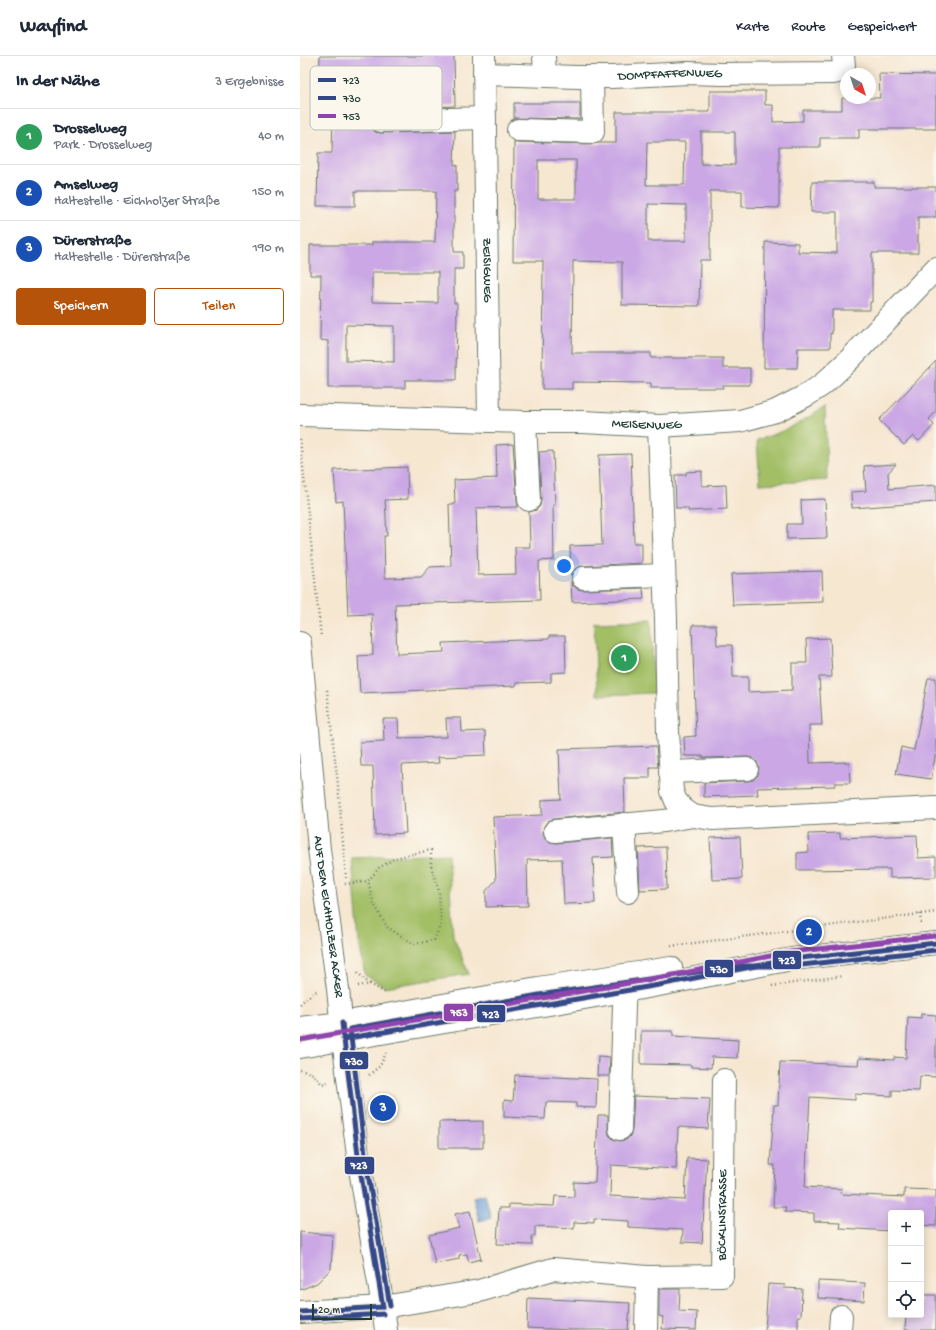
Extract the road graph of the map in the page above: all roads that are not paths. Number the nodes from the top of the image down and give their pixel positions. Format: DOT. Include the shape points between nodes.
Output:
graph roads {
  1 [pos="843,56"];
  2 [pos="484,65"];
  3 [pos="544,66"];
  4 [pos="592,77"];
  5 [pos="484,118"];
  6 [pos="442,119"];
  7 [pos="518,130"];
  8 [pos="936,268"];
  9 [pos="300,415"];
  10 [pos="488,421"];
  11 [pos="525,422"];
  12 [pos="659,426"];
  13 [pos="529,500"];
  14 [pos="664,574"];
  15 [pos="583,578"];
  16 [pos="300,643"];
  17 [pos="747,769"];
  18 [pos="670,772"];
  19 [pos="936,808"];
  20 [pos="693,816"];
  21 [pos="624,824"];
  22 [pos="555,831"];
  23 [pos="628,892"];
  24 [pos="936,943"];
  25 [pos="624,983"];
  26 [pos="300,1028"];
  27 [pos="343,1031"];
  28 [pos="300,1047"];
  29 [pos="724,1080"];
  30 [pos="620,1129"];
  31 [pos="647,1277"];
  32 [pos="383,1307"];
  33 [pos="300,1312"];
  34 [pos="386,1330"];
  35 [pos="646,1330"];
  1 -- 4 [label="street, DOMPFAFFENWEG" via="844,65 841,71 834,73 688,73"];
  2 -- 3 [label="street, DOMPFAFFENWEG"];
  2 -- 5 [label="street, ZEISIGWEG"];
  3 -- 4 [label="street, DOMPFAFFENWEG"];
  4 -- 7 [label="street" via="593,132"];
  5 -- 6 [label="street"];
  5 -- 10 [label="street, ZEISIGWEG"];
  8 -- 12 [label="street, MEISENWEG" via="834,375 807,395 776,411 740,422"];
  9 -- 10 [label="street, MEISENWEG"];
  10 -- 11 [label="street, MEISENWEG"];
  11 -- 12 [label="street, MEISENWEG"];
  11 -- 13 [label="street"];
  12 -- 14 [label="street"];
  14 -- 15 [label="street"];
  14 -- 18 [label="street"];
  16 -- 27 [label="street, AUF DEM EICHHOLZER ACKER" via="319,849"];
  17 -- 18 [label="street"];
  18 -- 20 [label="street" via="676,801"];
  19 -- 20 [label="street" via="712,819"];
  20 -- 21 [label="street"];
  21 -- 22 [label="street"];
  21 -- 23 [label="street"];
  24 -- 25 [label="street" via="792,959 658,985"];
  25 -- 27 [label="street" via="506,1012"];
  25 -- 30 [label="street"];
  26 -- 27 [label="street"];
  27 -- 28 [label="street"];
  27 -- 32 [label="street, AUF DEM EICHHOLZER ACKER" via="359,1163"];
  29 -- 31 [label="street, BÖCKLINSTRASSE" via="722,1276"];
  31 -- 32 [label="street, BÖCKLINSTRASSE" via="553,1269 479,1291"];
  31 -- 35 [label="street"];
  32 -- 33 [label="street, BÖCKLINSTRASSE"];
  32 -- 34 [label="street, AUF DEM EICHHOLZER ACKER"];
}
